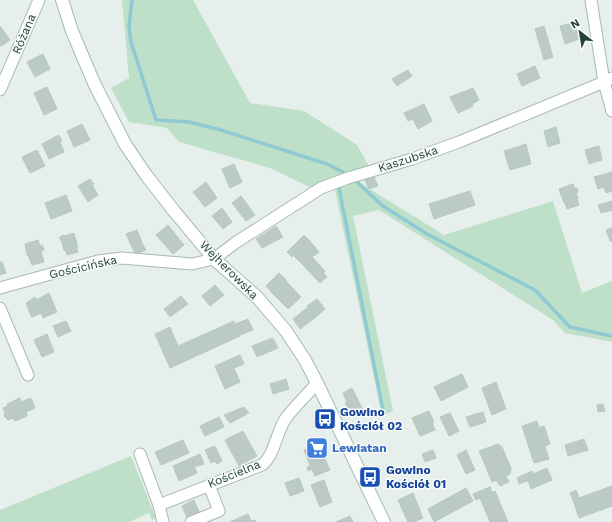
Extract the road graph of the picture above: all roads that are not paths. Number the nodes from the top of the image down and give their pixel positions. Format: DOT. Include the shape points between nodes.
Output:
graph roads {
  1 [pos="39,0"];
  2 [pos="62,0"];
  3 [pos="591,0"];
  4 [pos="608,80"];
  5 [pos="0,90"];
  6 [pos="612,111"];
  7 [pos="214,259"];
  8 [pos="0,288"];
  9 [pos="0,308"];
  10 [pos="28,375"];
  11 [pos="317,383"];
  12 [pos="140,454"];
  13 [pos="208,485"];
  14 [pos="159,505"];
  15 [pos="163,522"];
  16 [pos="191,522"];
  17 [pos="384,522"];
  1 -- 5 [label="street, Różana"];
  2 -- 7 [label="street, Wejherowska" via="94,83 125,144 146,175"];
  3 -- 4 [label="street"];
  4 -- 6 [label="street"];
  4 -- 7 [label="street, Kaszubska" via="459,142 321,188"];
  7 -- 8 [label="street, Gościcińska" via="192,264 122,258 98,261"];
  7 -- 11 [label="street, Wejherowska" via="257,297 286,331"];
  9 -- 10 [label="street"];
  11 -- 13 [label="street, Kościelna" via="286,418 267,460"];
  11 -- 17 [label="street, Wejherowska"];
  12 -- 14 [label="street"];
  13 -- 14 [label="street, Kościelna"];
  13 -- 16 [label="street" via="219,511"];
  14 -- 15 [label="street"];
}
